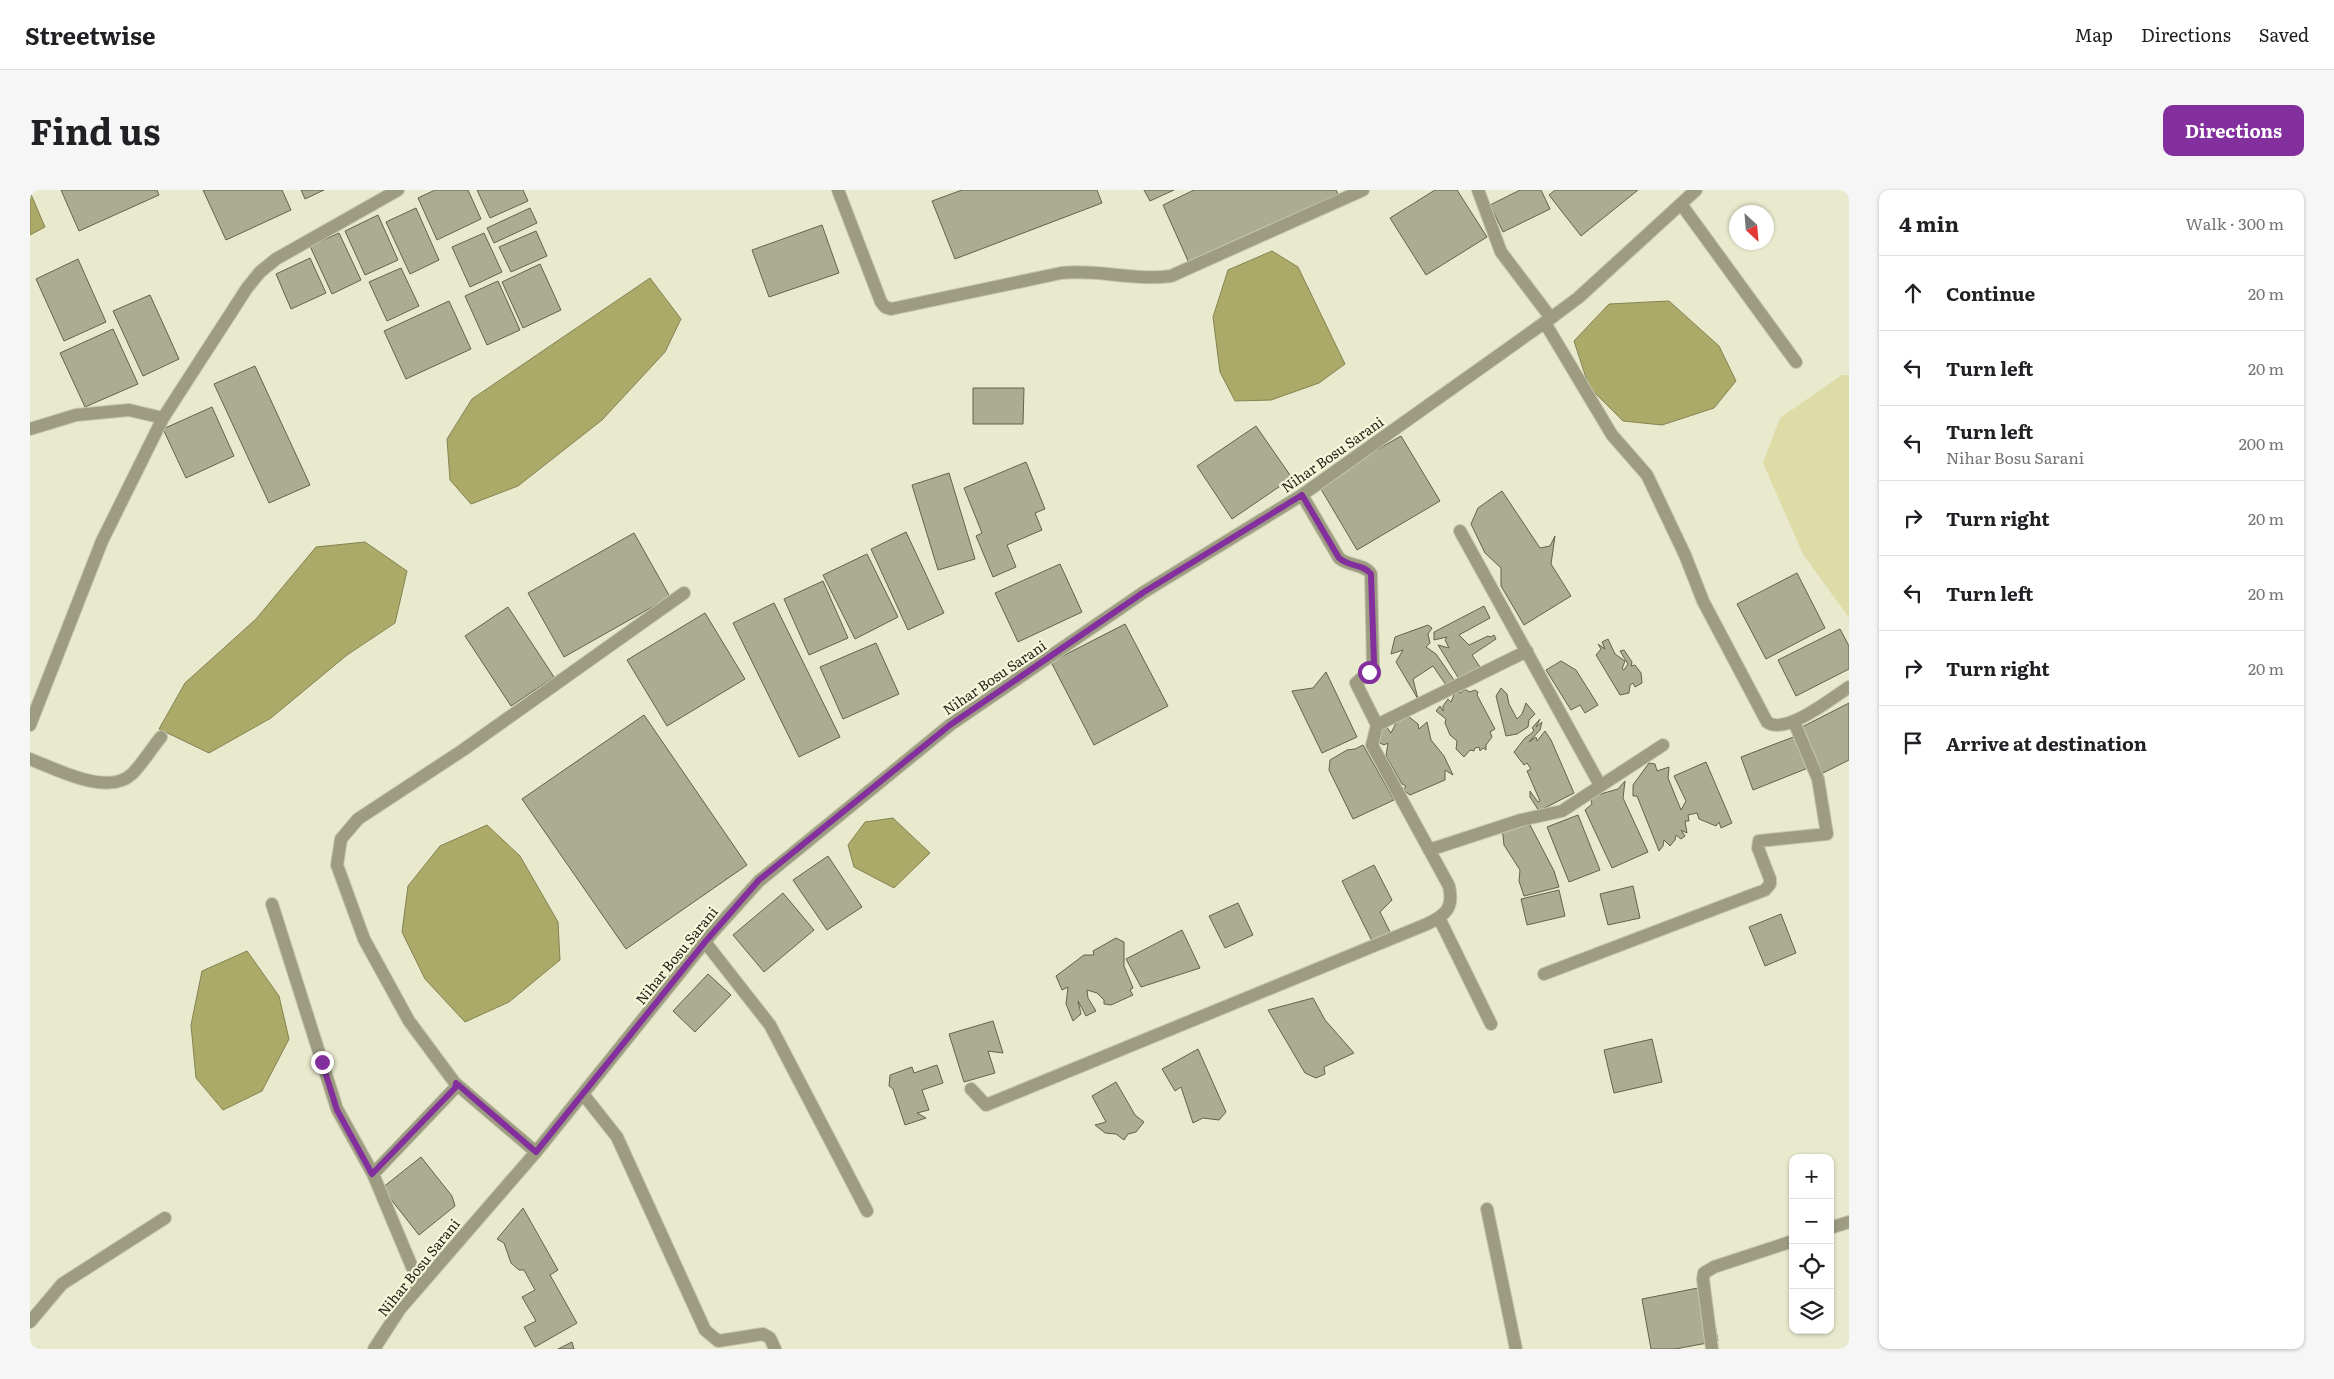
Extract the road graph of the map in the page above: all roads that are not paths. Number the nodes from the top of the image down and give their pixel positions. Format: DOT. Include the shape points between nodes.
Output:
graph roads {
  1 [pos="398,190"];
  2 [pos="838,190"];
  3 [pos="1363,190"];
  4 [pos="1478,190"];
  5 [pos="1696,190"];
  6 [pos="1681,204"];
  7 [pos="1548,320"];
  8 [pos="1796,362"];
  9 [pos="163,418"];
  10 [pos="30,429"];
  11 [pos="1302,495"];
  12 [pos="1460,531"];
  13 [pos="684,593"];
  14 [pos="1527,651"];
  15 [pos="1849,687"];
  16 [pos="1794,722"];
  17 [pos="30,725"];
  18 [pos="1377,725"];
  19 [pos="161,737"];
  20 [pos="1663,745"];
  21 [pos="30,759"];
  22 [pos="1600,785"];
  23 [pos="1429,850"];
  24 [pos="272,904"];
  25 [pos="1439,918"];
  26 [pos="705,942"];
  27 [pos="1544,974"];
  28 [pos="1491,1024"];
  29 [pos="456,1083"];
  30 [pos="971,1088"];
  31 [pos="583,1094"];
  32 [pos="536,1152"];
  33 [pos="372,1174"];
  34 [pos="1487,1209"];
  35 [pos="868,1211"];
  36 [pos="165,1218"];
  37 [pos="1849,1222"];
  38 [pos="1834,1227"];
  39 [pos="1789,1241"];
  40 [pos="420,1286"];
  41 [pos="30,1322"];
  42 [pos="374,1349"];
  43 [pos="775,1349"];
  44 [pos="1516,1349"];
  45 [pos="1712,1349"];
  1 -- 9 [label="street" via="276,259 260,272"];
  2 -- 3 [label="street" via="881,302 891,309 1061,273 1081,271 1153,278 1171,276"];
  4 -- 7 [label="street" via="1501,252"];
  5 -- 6 [label="street, Nihar Bosu Sarani"];
  6 -- 7 [label="street, Nihar Bosu Sarani" via="1578,298"];
  6 -- 8 [label="street"];
  7 -- 11 [label="street, Nihar Bosu Sarani"];
  7 -- 16 [label="street" via="1612,435 1647,475 1703,601 1767,722 1777,726"];
  9 -- 10 [label="street" via="129,410 103,412 76,415"];
  9 -- 17 [label="street" via="102,541"];
  11 -- 18 [label="street" via="1339,558 1347,564 1366,568 1371,574 1373,668 1356,683"];
  11 -- 26 [label="street, Nihar Bosu Sarani" via="1144,592 950,725 759,880"];
  12 -- 14 [label="street"];
  13 -- 29 [label="street" via="463,750 358,819 341,839 337,865 364,939 410,1021"];
  14 -- 18 [label="street"];
  14 -- 22 [label="street"];
  15 -- 16 [label="street"];
  16 -- 27 [label="street" via="1818,779 1827,834 1762,840 1758,842 1758,848 1770,879 1765,890"];
  18 -- 23 [label="street" via="1372,745"];
  19 -- 21 [label="street" via="132,774 116,783 88,780"];
  20 -- 22 [label="street"];
  22 -- 23 [label="street" via="1562,811 1521,820"];
  23 -- 25 [label="street" via="1449,886 1452,899"];
  24 -- 33 [label="street" via="337,1110"];
  25 -- 28 [label="street"];
  25 -- 30 [label="street" via="986,1104"];
  26 -- 31 [label="street, Nihar Bosu Sarani"];
  26 -- 35 [label="street" via="770,1025"];
  29 -- 32 [label="street"];
  29 -- 33 [label="street" via="455,1088"];
  31 -- 32 [label="street, Nihar Bosu Sarani"];
  31 -- 43 [label="street" via="617,1137 705,1330 718,1341 763,1334 770,1338"];
  32 -- 40 [label="street, Nihar Bosu Sarani"];
  33 -- 40 [label="street"];
  34 -- 44 [label="street"];
  36 -- 41 [label="street" via="62,1284"];
  37 -- 38 [label="street"];
  39 -- 45 [label="street" via="1714,1266 1704,1273"];
  40 -- 42 [label="street, Nihar Bosu Sarani" via="400,1309"];
}
